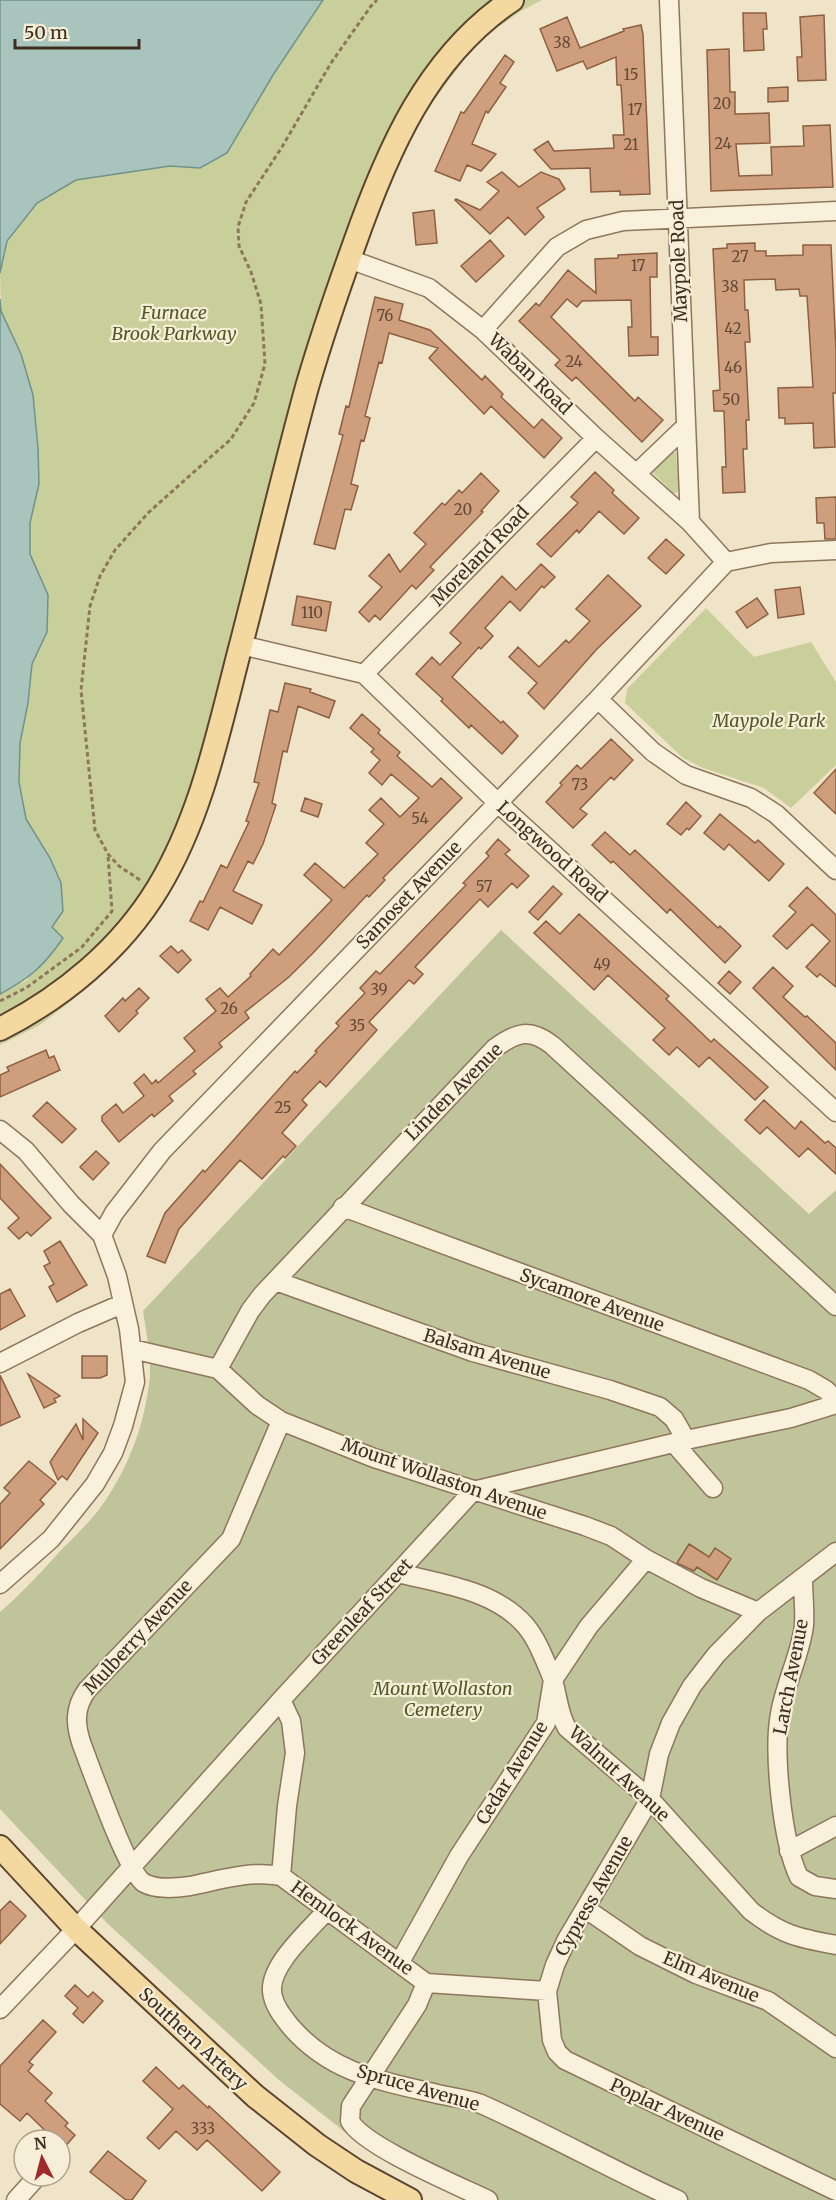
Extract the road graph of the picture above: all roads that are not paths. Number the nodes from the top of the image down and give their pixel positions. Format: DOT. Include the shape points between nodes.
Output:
graph roads {
  1 [pos="512,0"];
  2 [pos="669,0"];
  3 [pos="836,211"];
  4 [pos="678,219"];
  5 [pos="349,259"];
  6 [pos="483,330"];
  7 [pos="686,426"];
  8 [pos="596,438"];
  9 [pos="637,473"];
  10 [pos="690,522"];
  11 [pos="836,550"];
  12 [pos="726,562"];
  13 [pos="241,645"];
  14 [pos="364,674"];
  15 [pos="598,699"];
  16 [pos="498,803"];
  17 [pos="836,870"];
  18 [pos="0,1029"];
  19 [pos="836,1112"];
  20 [pos="0,1130"];
  21 [pos="343,1207"];
  22 [pos="102,1235"];
  23 [pos="276,1281"];
  24 [pos="122,1304"];
  25 [pos="836,1306"];
  26 [pos="132,1348"];
  27 [pos="0,1363"];
  28 [pos="218,1369"];
  29 [pos="836,1402"];
  30 [pos="280,1421"];
  31 [pos="680,1441"];
  32 [pos="713,1488"];
  33 [pos="473,1491"];
  34 [pos="836,1552"];
  35 [pos="646,1559"];
  36 [pos="399,1573"];
  37 [pos="802,1579"];
  38 [pos="0,1584"];
  39 [pos="758,1612"];
  40 [pos="553,1680"];
  41 [pos="281,1700"];
  42 [pos="579,1738"];
  43 [pos="534,1742"];
  44 [pos="650,1799"];
  45 [pos="836,1826"];
  46 [pos="0,1847"];
  47 [pos="789,1851"];
  48 [pos="130,1866"];
  49 [pos="281,1876"];
  50 [pos="836,1889"];
  51 [pos="586,1909"];
  52 [pos="327,1911"];
  53 [pos="76,1929"];
  54 [pos="836,1945"];
  55 [pos="400,1962"];
  56 [pos="426,1983"];
  57 [pos="547,1991"];
  58 [pos="0,2009"];
  59 [pos="836,2048"];
  60 [pos="369,2078"];
  61 [pos="27,2188"];
  62 [pos="836,2191"];
  63 [pos="16,2200"];
  64 [pos="410,2200"];
  65 [pos="488,2200"];
  66 [pos="678,2200"];
  1 -- 5 [label="main road" via="468,35 420,97 379,180"];
  2 -- 4 [label="street, Maypole Road"];
  3 -- 4 [label="street"];
  4 -- 6 [label="street" via="623,221 586,230 557,247"];
  4 -- 7 [label="street, Maypole Road"];
  5 -- 6 [label="street, Waban Road" via="429,288"];
  5 -- 13 [label="main road" via="307,386"];
  6 -- 8 [label="street, Waban Road"];
  7 -- 9 [label="street"];
  7 -- 10 [label="street, Maypole Road"];
  8 -- 9 [label="street, Waban Road"];
  8 -- 14 [label="street, Moreland Road"];
  9 -- 10 [label="street, Waban Road"];
  10 -- 12 [label="street"];
  11 -- 12 [label="street" via="771,553"];
  12 -- 15 [label="street, Samoset Avenue"];
  13 -- 14 [label="street"];
  13 -- 18 [label="main road" via="199,796 184,838 156,891 117,941 87,971 61,993"];
  14 -- 16 [label="street, Longwood Road"];
  15 -- 16 [label="street, Samoset Avenue"];
  15 -- 17 [label="street" via="653,752 686,775 751,798 776,814"];
  16 -- 19 [label="street, Longwood Road"];
  16 -- 22 [label="street, Samoset Avenue" via="162,1151 114,1213"];
  20 -- 22 [label="street" via="26,1150"];
  21 -- 23 [label="street, Linden Avenue"];
  21 -- 25 [label="street, Linden Avenue" via="495,1048 517,1035 532,1034 552,1045"];
  21 -- 29 [label="street, Sycamore Avenue" via="809,1380"];
  22 -- 24 [label="street"];
  23 -- 28 [label="street, Linden Avenue" via="250,1311"];
  23 -- 31 [label="street, Balsam Avenue" via="473,1352 660,1407 674,1419"];
  24 -- 26 [label="street"];
  24 -- 27 [label="street"];
  26 -- 28 [label="street, Mount Wollaston Avenue"];
  26 -- 38 [label="street" via="132,1399 113,1453 95,1485 51,1539"];
  28 -- 30 [label="street, Mount Wollaston Avenue"];
  29 -- 31 [label="street" via="791,1418"];
  30 -- 33 [label="street, Mount Wollaston Avenue"];
  30 -- 48 [label="street, Mulberry Avenue" via="231,1539 87,1689 78,1706 82,1745"];
  31 -- 32 [label="street, Balsam Avenue"];
  31 -- 33 [label="street"];
  33 -- 35 [label="street, Mount Wollaston Avenue" via="611,1536"];
  33 -- 36 [label="street, Greenleaf Street"];
  34 -- 37 [label="street, Cypress Avenue"];
  35 -- 39 [label="street, Mount Wollaston Avenue"];
  35 -- 40 [label="street, Cedar Avenue" via="589,1626"];
  36 -- 40 [label="street, Walnut Avenue" via="492,1599 510,1611 534,1638"];
  36 -- 41 [label="street, Greenleaf Street"];
  37 -- 39 [label="street, Cypress Avenue"];
  37 -- 47 [label="street, Larch Avenue" via="804,1624 785,1688 777,1736"];
  39 -- 44 [label="street, Cypress Avenue" via="716,1655 682,1703 659,1755"];
  40 -- 42 [label="street, Walnut Avenue" via="561,1717"];
  40 -- 43 [label="street, Cedar Avenue" via="546,1723"];
  41 -- 48 [label="street, Greenleaf Street"];
  41 -- 49 [label="street" via="291,1721 295,1753"];
  42 -- 43 [label="street" via="557,1733"];
  42 -- 44 [label="street, Walnut Avenue"];
  43 -- 55 [label="street, Cedar Avenue" via="459,1856"];
  44 -- 51 [label="street, Cypress Avenue"];
  44 -- 54 [label="street, Walnut Avenue" via="767,1924 787,1934"];
  45 -- 47 [label="street"];
  46 -- 53 [label="main road, Southern Artery"];
  47 -- 50 [label="street, Larch Avenue" via="803,1881"];
  48 -- 49 [label="street, Hemlock Avenue" via="144,1883 160,1887 251,1874"];
  48 -- 53 [label="street, Greenleaf Street"];
  49 -- 52 [label="street, Hemlock Avenue"];
  51 -- 57 [label="street, Cypress Avenue" via="567,1939"];
  51 -- 59 [label="street, Elm Avenue" via="640,1946 696,1974 768,2001"];
  52 -- 55 [label="street, Hemlock Avenue"];
  52 -- 60 [label="street, Spruce Avenue" via="279,1965 273,1983 274,1999 286,2022 309,2046"];
  53 -- 58 [label="street, Greenleaf Street"];
  53 -- 64 [label="main road, Southern Artery" via="255,2096 317,2145"];
  55 -- 56 [label="street, Hemlock Avenue"];
  56 -- 57 [label="street, Hemlock Avenue"];
  56 -- 60 [label="street" via="417,2005"];
  57 -- 62 [label="street, Poplar Avenue" via="552,2040 565,2060"];
  60 -- 65 [label="street" via="351,2106 352,2125 375,2144"];
  60 -- 66 [label="street, Spruce Avenue" via="479,2103"];
  61 -- 63 [label="street"];
}
